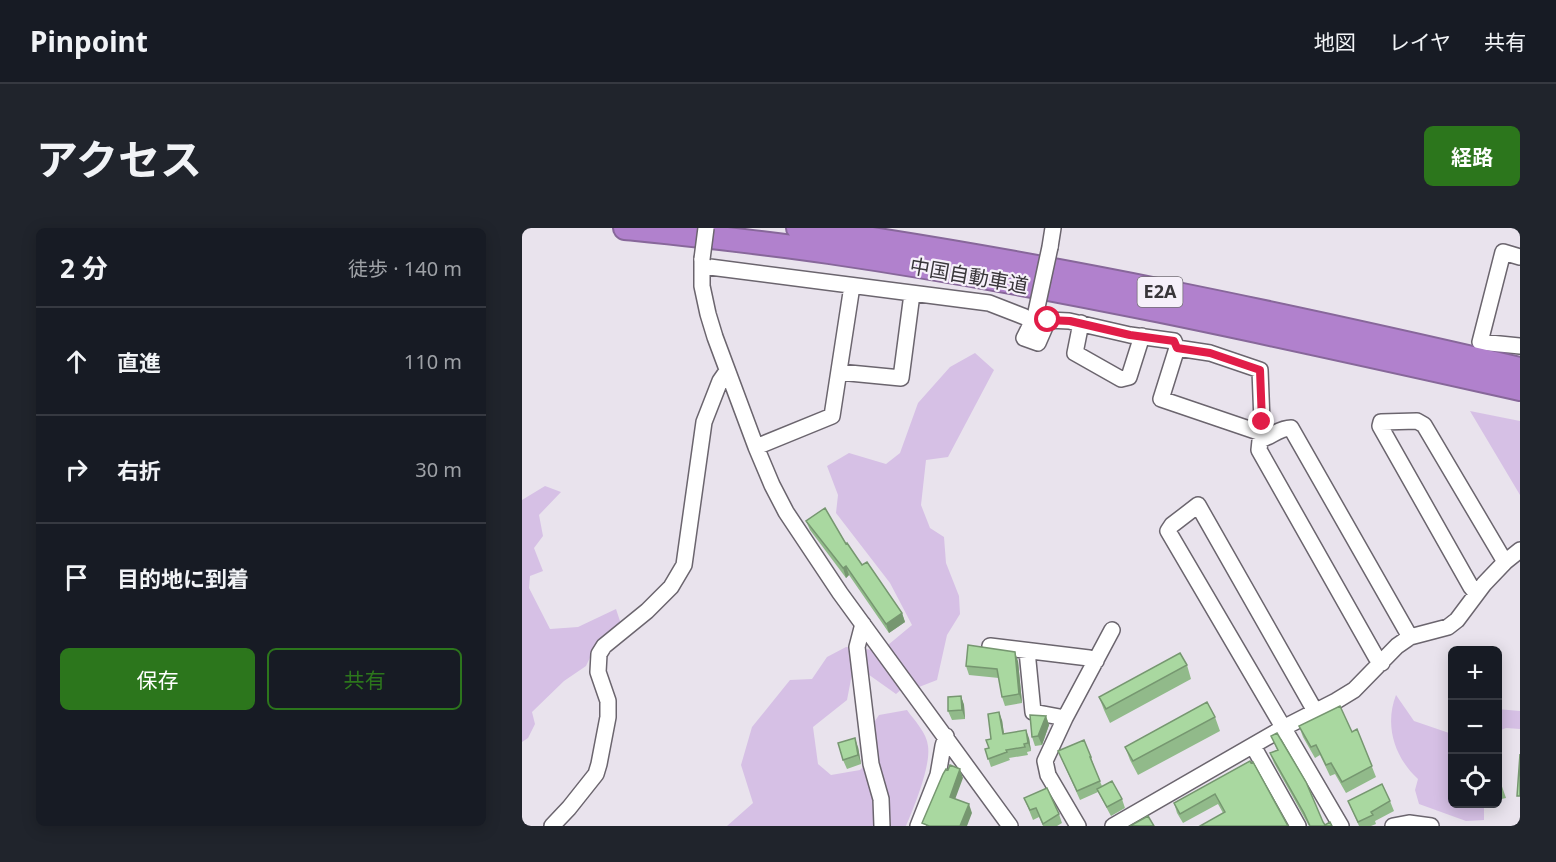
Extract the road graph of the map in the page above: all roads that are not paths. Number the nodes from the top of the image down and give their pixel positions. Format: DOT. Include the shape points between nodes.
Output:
graph roads {
  1 [pos="625,228"];
  2 [pos="705,228"];
  3 [pos="798,228"];
  4 [pos="1053,228"];
  5 [pos="1520,256"];
  6 [pos="702,263"];
  7 [pos="852,286"];
  8 [pos="912,294"];
  9 [pos="1034,317"];
  10 [pos="1081,323"];
  11 [pos="1142,336"];
  12 [pos="1520,346"];
  13 [pos="1177,348"];
  14 [pos="1520,369"];
  15 [pos="727,371"];
  16 [pos="839,372"];
  17 [pos="1520,389"];
  18 [pos="1260,436"];
  19 [pos="756,447"];
  20 [pos="1520,550"];
  21 [pos="1505,562"];
  22 [pos="1476,593"];
  23 [pos="863,624"];
  24 [pos="1112,630"];
  25 [pos="1410,637"];
  26 [pos="990,646"];
  27 [pos="1027,651"];
  28 [pos="1096,661"];
  29 [pos="1382,663"];
  30 [pos="1315,711"];
  31 [pos="1065,718"];
  32 [pos="1283,728"];
  33 [pos="946,736"];
  34 [pos="1253,746"];
  35 [pos="552,826"];
  36 [pos="882,826"];
  37 [pos="918,826"];
  38 [pos="1010,826"];
  39 [pos="1078,826"];
  40 [pos="1113,826"];
  41 [pos="1298,826"];
  42 [pos="1341,826"];
  43 [pos="1393,826"];
  44 [pos="1431,826"];
  1 -- 17 [label="highway, 中国自動車道 / E2A" via="830,252 1042,288"];
  2 -- 6 [label="street, bridge"];
  3 -- 14 [label="highway, 中国自動車道 / E2A" via="1080,276"];
  4 -- 9 [label="street, bridge"];
  5 -- 12 [label="street" via="1503,252 1480,342"];
  6 -- 7 [label="street"];
  6 -- 15 [label="street" via="708,314"];
  7 -- 8 [label="street"];
  7 -- 16 [label="street"];
  8 -- 9 [label="street" via="989,303"];
  8 -- 16 [label="street" via="901,378"];
  9 -- 10 [label="street" via="1024,338 1038,343 1048,320"];
  10 -- 11 [label="street"];
  10 -- 11 [label="street" via="1075,353 1120,379 1129,377"];
  11 -- 13 [label="street" via="1174,341"];
  13 -- 18 [label="street" via="1210,353 1260,370"];
  13 -- 18 [label="street" via="1161,399"];
  15 -- 19 [label="street"];
  15 -- 35 [label="street" via="704,422 684,565 671,587 599,654 598,672 608,701 608,717 599,764 596,774"];
  16 -- 19 [label="street" via="832,416"];
  18 -- 25 [label="street" via="1268,438 1282,428 1291,428"];
  18 -- 29 [label="street" via="1259,450"];
  19 -- 23 [label="street" via="786,512"];
  20 -- 21 [label="street"];
  21 -- 22 [label="street"];
  21 -- 22 [label="street" via="1424,425 1417,421 1381,422"];
  22 -- 25 [label="street" via="1448,627"];
  23 -- 33 [label="street"];
  23 -- 36 [label="street" via="857,647"];
  24 -- 28 [label="street"];
  25 -- 29 [label="street"];
  26 -- 27 [label="street"];
  27 -- 28 [label="street"];
  27 -- 31 [label="street" via="1033,712"];
  28 -- 31 [label="street"];
  29 -- 30 [label="street" via="1354,690"];
  30 -- 32 [label="street"];
  30 -- 32 [label="street" via="1198,505 1168,531"];
  31 -- 39 [label="street" via="1045,761 1048,775"];
  32 -- 34 [label="street"];
  32 -- 42 [label="street"];
  33 -- 37 [label="street" via="938,775"];
  33 -- 38 [label="street"];
  34 -- 40 [label="street"];
  34 -- 41 [label="street"];
  43 -- 44 [label="street"];
}
